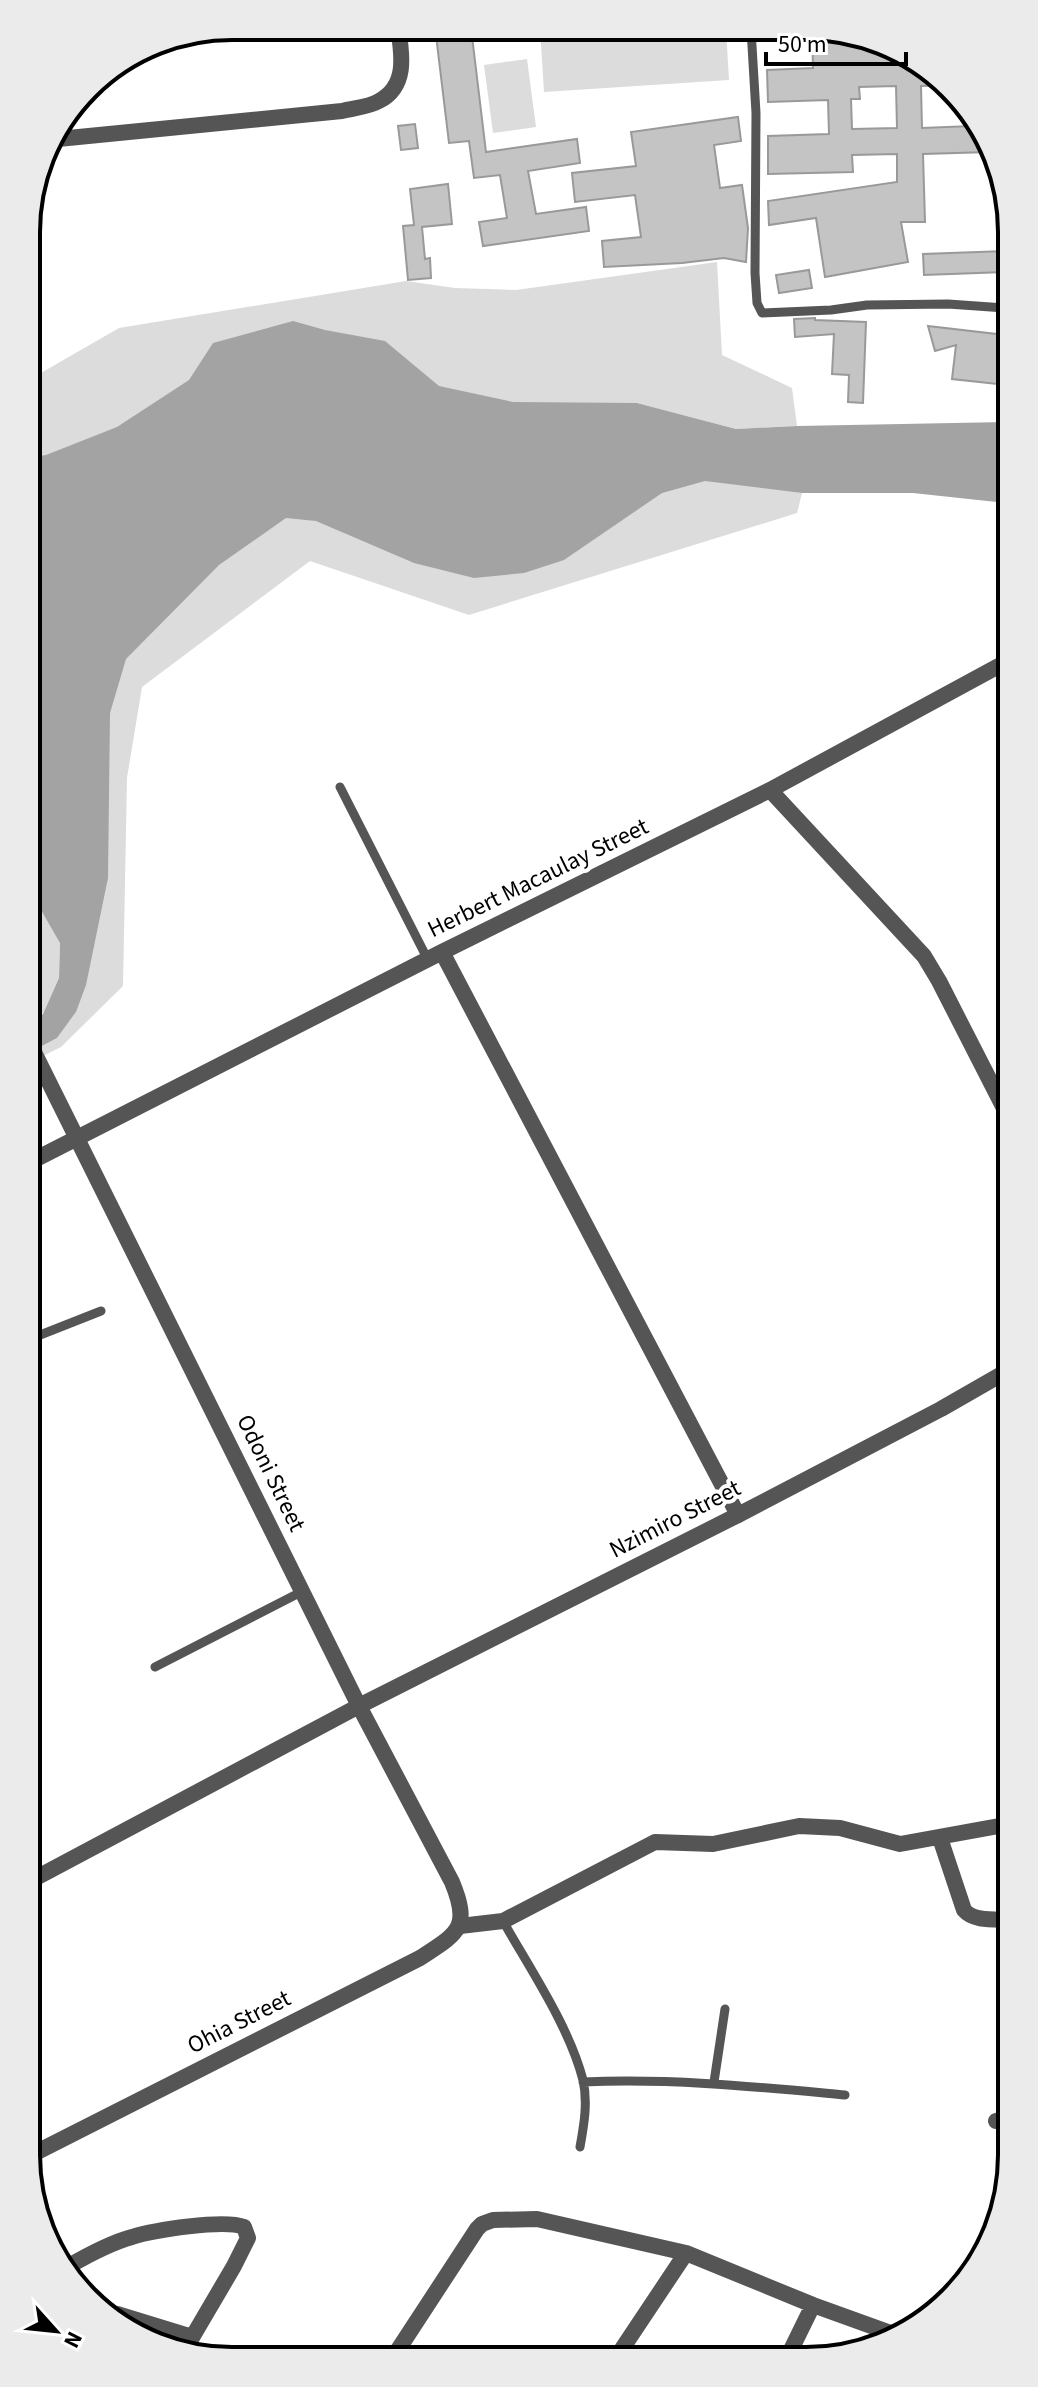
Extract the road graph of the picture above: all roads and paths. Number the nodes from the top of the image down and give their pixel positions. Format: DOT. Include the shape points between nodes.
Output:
graph roads {
  1 [pos="400,40"];
  2 [pos="752,40"];
  3 [pos="65,138"];
  4 [pos="998,308"];
  5 [pos="998,666"];
  6 [pos="340,787"];
  7 [pos="770,790"];
  8 [pos="435,956"];
  9 [pos="40,1065"];
  10 [pos="998,1096"];
  11 [pos="84,1136"];
  12 [pos="40,1157"];
  13 [pos="101,1311"];
  14 [pos="40,1335"];
  15 [pos="998,1376"];
  16 [pos="738,1515"];
  17 [pos="303,1591"];
  18 [pos="155,1667"];
  19 [pos="359,1706"];
  20 [pos="998,1826"];
  21 [pos="940,1838"];
  22 [pos="40,1876"];
  23 [pos="998,1919"];
  24 [pos="503,1921"];
  25 [pos="460,1926"];
  26 [pos="725,2009"];
  27 [pos="583,2082"];
  28 [pos="714,2082"];
  29 [pos="845,2095"];
  30 [pos="580,2147"];
  31 [pos="40,2150"];
  32 [pos="686,2253"];
  33 [pos="74,2264"];
  34 [pos="813,2305"];
  35 [pos="133,2319"];
  36 [pos="883,2330"];
  37 [pos="192,2337"];
  38 [pos="189,2342"];
  39 [pos="400,2347"];
  40 [pos="623,2347"];
  41 [pos="792,2347"];
  1 -- 3 [label="street" via="398,86 379,102 342,111"];
  2 -- 4 [label="lane" via="755,273 762,313 867,305"];
  5 -- 7 [label="street, Herbert Macaulay Street"];
  6 -- 8 [label="lane"];
  7 -- 8 [label="street, Herbert Macaulay Street"];
  7 -- 10 [label="street" via="924,956"];
  8 -- 11 [label="street, Herbert Macaulay Street"];
  8 -- 16 [label="street"];
  9 -- 11 [label="street, Odoni Street"];
  11 -- 12 [label="street, Herbert Macaulay Street"];
  11 -- 17 [label="street, Odoni Street"];
  13 -- 14 [label="lane"];
  15 -- 16 [label="street, Nzimiro Street"];
  16 -- 19 [label="street, Nzimiro Street"];
  17 -- 18 [label="lane"];
  17 -- 19 [label="street, Odoni Street"];
  19 -- 22 [label="street, Nzimiro Street"];
  19 -- 25 [label="street, Odoni Street" via="452,1882 461,1904"];
  20 -- 21 [label="street"];
  21 -- 23 [label="street" via="964,1910 969,1916"];
  21 -- 24 [label="street" via="900,1844 840,1828 799,1826 713,1844 655,1842"];
  24 -- 25 [label="street"];
  24 -- 27 [label="lane" via="568,2038"];
  25 -- 31 [label="street, Ohia Street" via="420,1958"];
  26 -- 28 [label="lane"];
  27 -- 28 [label="lane"];
  27 -- 30 [label="lane" via="586,2115"];
  28 -- 29 [label="lane"];
  32 -- 34 [label="street"];
  32 -- 39 [label="street" via="537,2219 493,2220 477,2229"];
  32 -- 40 [label="street"];
  33 -- 37 [label="street" via="131,2237 230,2223 244,2227 248,2238"];
  34 -- 36 [label="street"];
  34 -- 41 [label="street"];
  35 -- 37 [label="street"];
  37 -- 38 [label="street"];
}
